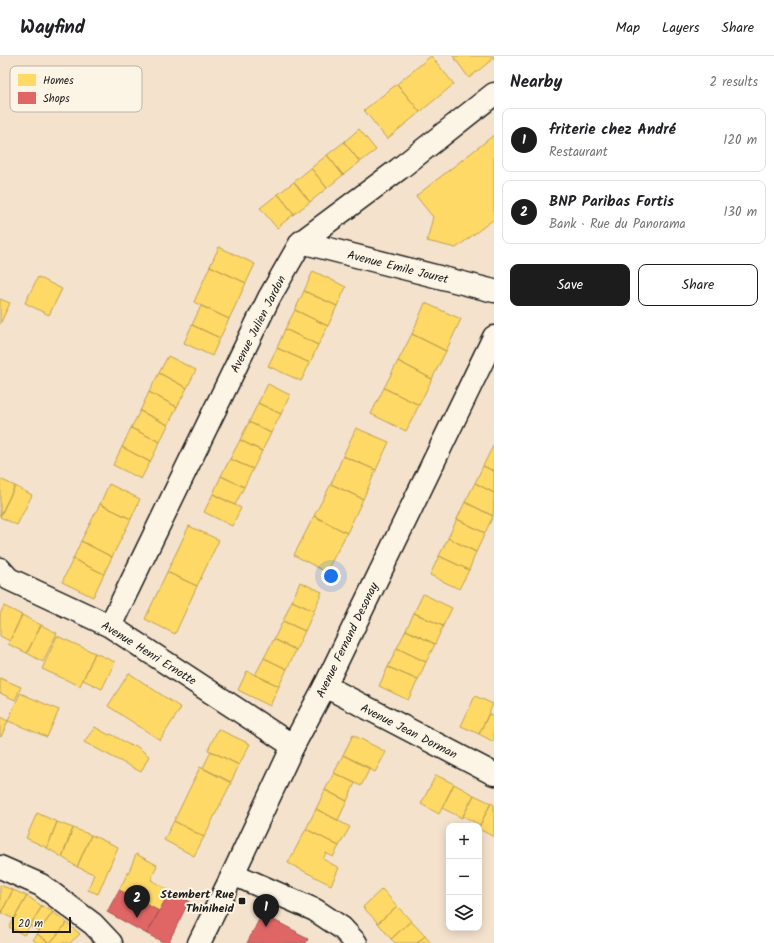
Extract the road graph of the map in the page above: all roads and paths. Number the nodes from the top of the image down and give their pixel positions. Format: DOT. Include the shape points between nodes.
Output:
graph roads {
  1 [pos="494,94"];
  2 [pos="301,242"];
  3 [pos="494,291"];
  4 [pos="494,337"];
  5 [pos="0,569"];
  6 [pos="110,626"];
  7 [pos="325,686"];
  8 [pos="293,746"];
  9 [pos="494,774"];
  10 [pos="0,867"];
  11 [pos="233,874"];
  12 [pos="111,943"];
  13 [pos="198,943"];
  14 [pos="356,943"];
  1 -- 2 [label="street, Avenue Julien Jardon"];
  2 -- 3 [label="street, Avenue Emile Jouret"];
  2 -- 6 [label="street, Avenue Julien Jardon" via="269,298"];
  4 -- 7 [label="street, Avenue Fernand Desonay"];
  5 -- 6 [label="street, Avenue Henri Ernotte" via="9,579"];
  6 -- 8 [label="street, Avenue Henri Ernotte"];
  7 -- 8 [label="street, Avenue Fernand Desonay"];
  7 -- 9 [label="street, Avenue Jean Dorman"];
  8 -- 11 [label="street, Avenue Fernand Desonay"];
  10 -- 12 [label="street" via="41,885 93,924"];
  11 -- 13 [label="street, Avenue Fernand Desonay"];
  11 -- 14 [label="street" via="315,910 342,928"];
}
